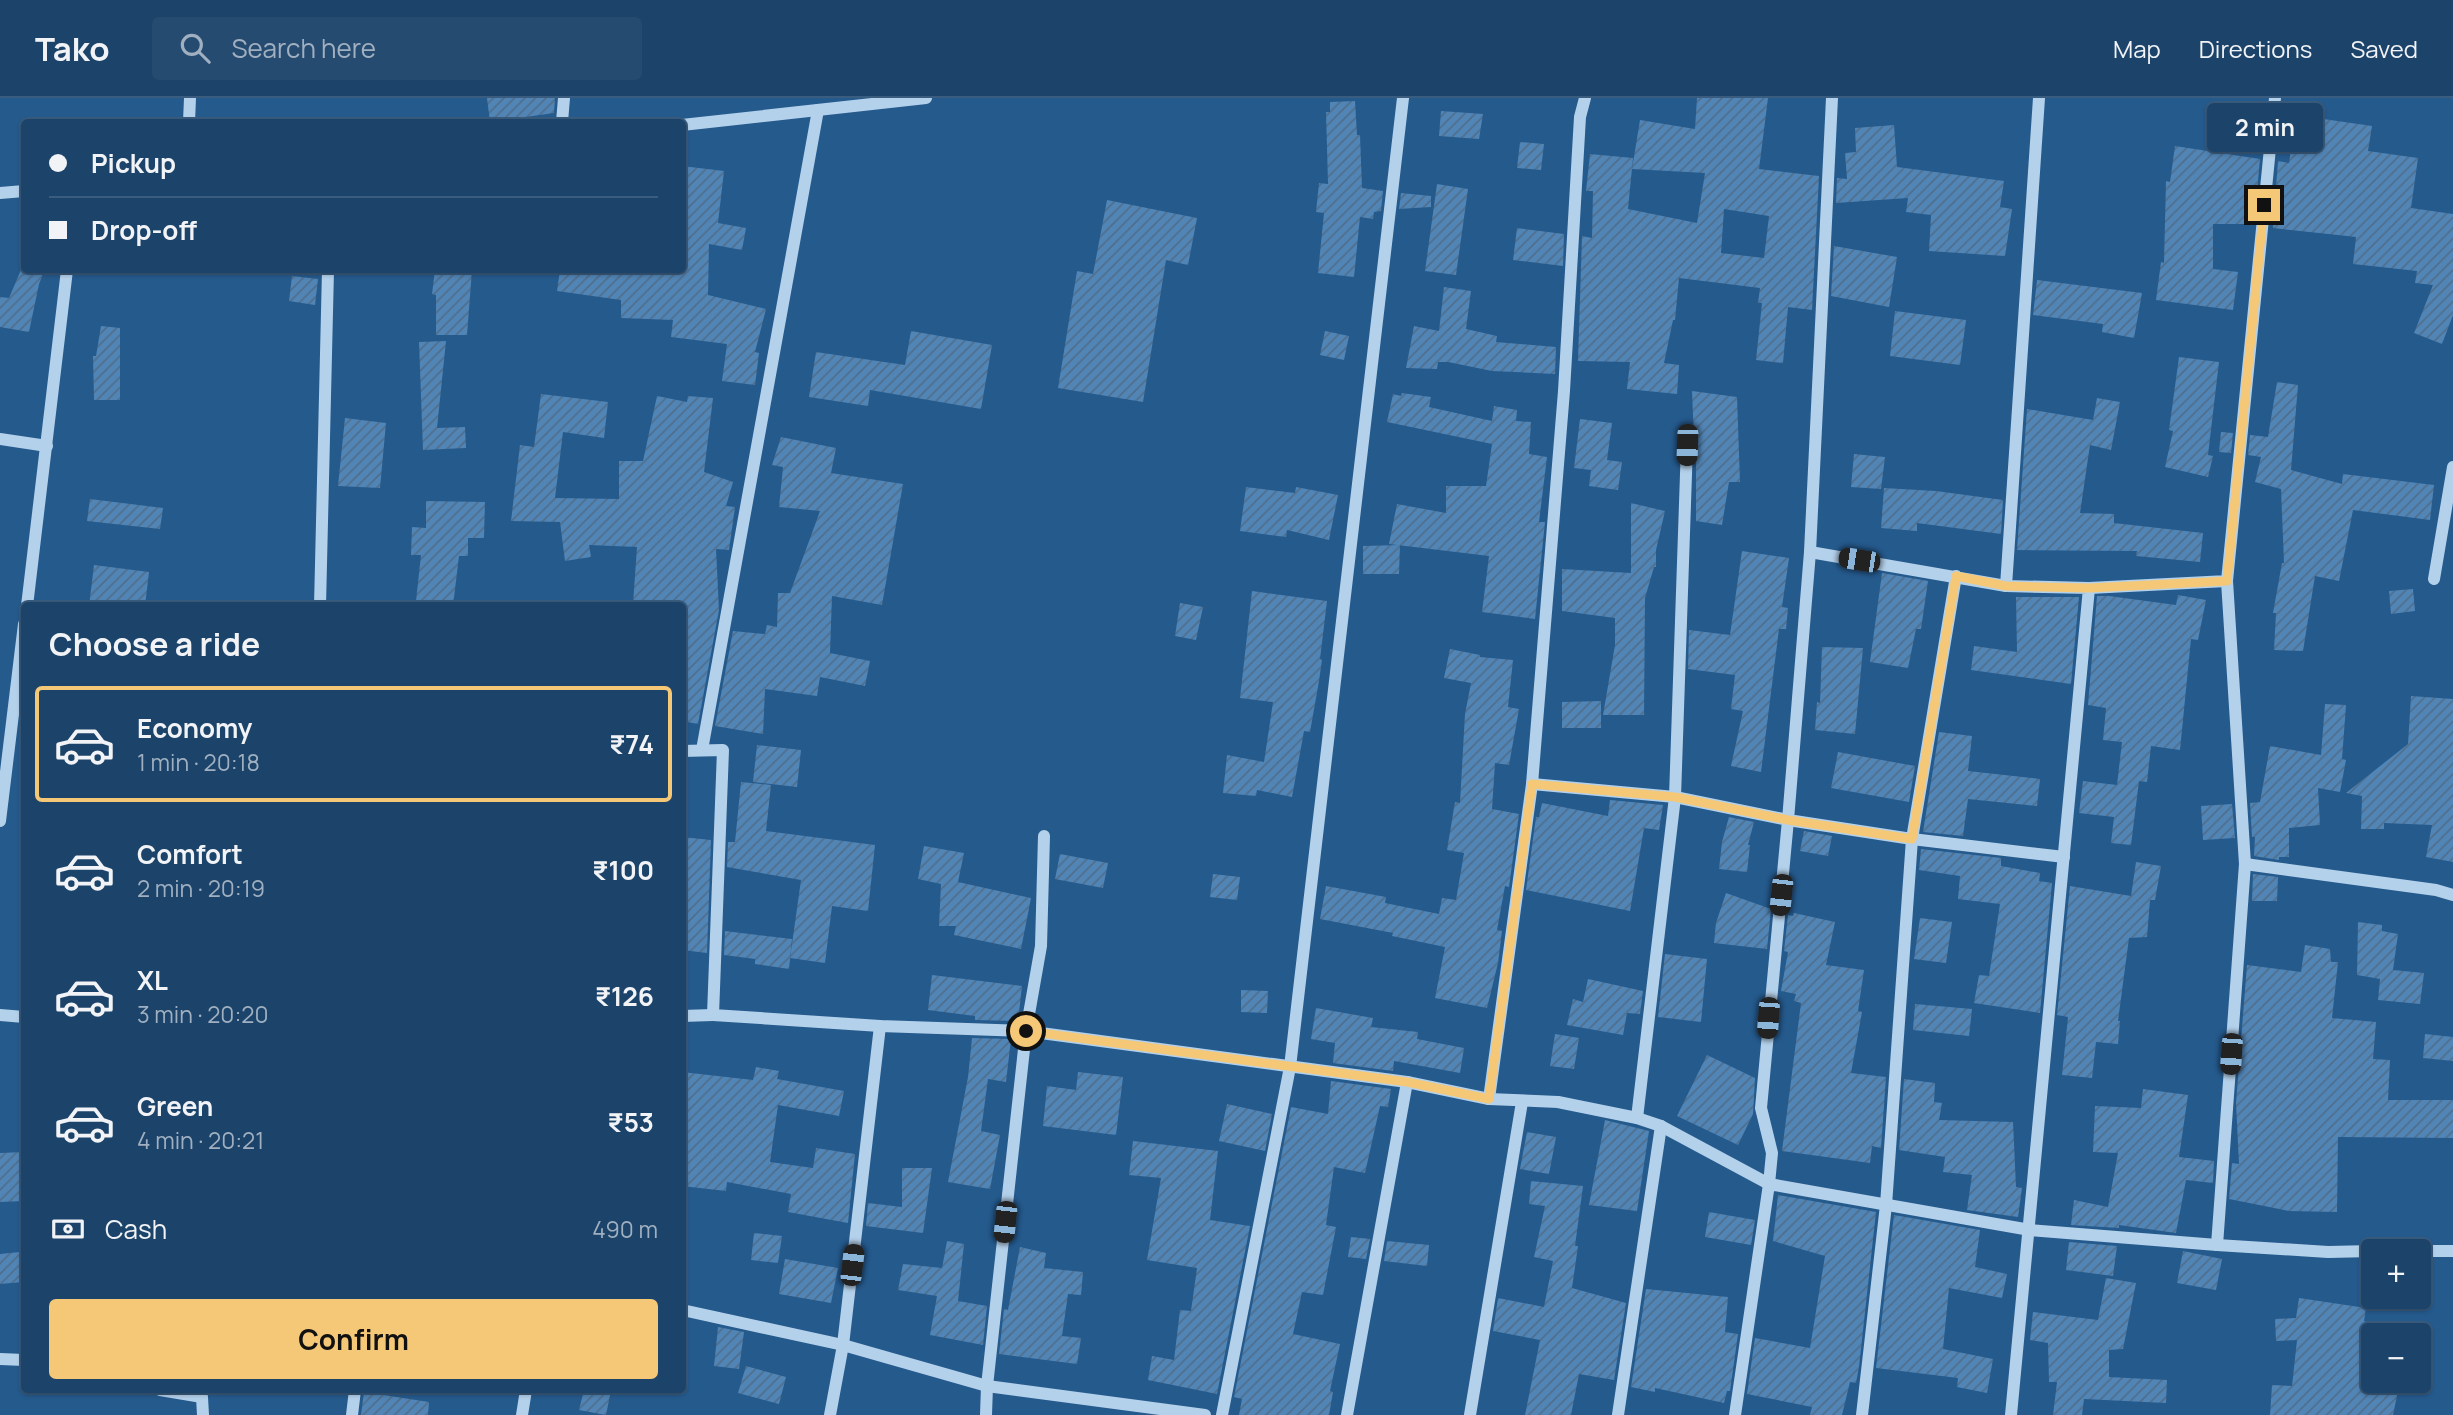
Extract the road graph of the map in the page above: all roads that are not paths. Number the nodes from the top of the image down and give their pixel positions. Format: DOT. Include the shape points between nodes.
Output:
graph roads {
  1 [pos="190,98"];
  2 [pos="564,98"];
  3 [pos="926,98"];
  4 [pos="1403,98"];
  5 [pos="1585,98"];
  6 [pos="1832,98"];
  7 [pos="2039,98"];
  8 [pos="2275,98"];
  9 [pos="818,110"];
  10 [pos="189,119"];
  11 [pos="562,119"];
  12 [pos="686,125"];
  13 [pos="21,191"];
  14 [pos="0,193"];
  15 [pos="67,273"];
  16 [pos="328,273"];
  17 [pos="0,439"];
  18 [pos="1687,445"];
  19 [pos="47,446"];
  20 [pos="2453,467"];
  21 [pos="1810,552"];
  22 [pos="1956,576"];
  23 [pos="2434,579"];
  24 [pos="2227,581"];
  25 [pos="2006,586"];
  26 [pos="2089,588"];
  27 [pos="28,602"];
  28 [pos="320,602"];
  29 [pos="21,649"];
  30 [pos="702,750"];
  31 [pos="686,751"];
  32 [pos="1532,784"];
  33 [pos="1675,797"];
  34 [pos="1788,820"];
  35 [pos="0,821"];
  36 [pos="1044,836"];
  37 [pos="1912,839"];
  38 [pos="2064,857"];
  39 [pos="2245,864"];
  40 [pos="2453,895"];
  41 [pos="0,1015"];
  42 [pos="686,1016"];
  43 [pos="713,1016"];
  44 [pos="21,1017"];
  45 [pos="880,1026"];
  46 [pos="1026,1031"];
  47 [pos="1290,1067"];
  48 [pos="1407,1082"];
  49 [pos="1489,1099"];
  50 [pos="1522,1102"];
  51 [pos="1637,1118"];
  52 [pos="1661,1126"];
  53 [pos="1769,1184"];
  54 [pos="1886,1205"];
  55 [pos="2030,1230"];
  56 [pos="2217,1245"];
  57 [pos="2361,1251"];
  58 [pos="2431,1251"];
  59 [pos="2453,1251"];
  60 [pos="687,1311"];
  61 [pos="843,1345"];
  62 [pos="0,1359"];
  63 [pos="21,1360"];
  64 [pos="987,1386"];
  65 [pos="181,1393"];
  66 [pos="355,1393"];
  67 [pos="526,1393"];
  68 [pos="203,1415"];
  69 [pos="352,1415"];
  70 [pos="522,1415"];
  71 [pos="830,1415"];
  72 [pos="986,1415"];
  73 [pos="1205,1415"];
  74 [pos="1222,1415"];
  75 [pos="1347,1415"];
  76 [pos="1470,1415"];
  77 [pos="1618,1415"];
  78 [pos="1735,1415"];
  79 [pos="1862,1415"];
  80 [pos="2011,1415"];
  1 -- 10 [label="street"];
  2 -- 11 [label="street"];
  3 -- 9 [label="street"];
  4 -- 47 [label="street"];
  5 -- 32 [label="street" via="1580,117 1564,391"];
  6 -- 21 [label="street"];
  7 -- 25 [label="street"];
  8 -- 24 [label="street"];
  9 -- 12 [label="street"];
  9 -- 30 [label="street"];
  13 -- 14 [label="street"];
  15 -- 19 [label="street"];
  16 -- 28 [label="street"];
  17 -- 19 [label="street"];
  18 -- 33 [label="street"];
  19 -- 27 [label="street"];
  20 -- 23 [label="street"];
  21 -- 22 [label="street"];
  21 -- 34 [label="street"];
  22 -- 25 [label="street"];
  22 -- 37 [label="street"];
  24 -- 26 [label="street"];
  24 -- 39 [label="street"];
  25 -- 26 [label="street"];
  26 -- 38 [label="street"];
  29 -- 35 [label="street"];
  30 -- 31 [label="street"];
  30 -- 43 [label="street" via="723,750"];
  32 -- 33 [label="street"];
  32 -- 49 [label="street"];
  33 -- 34 [label="street"];
  33 -- 51 [label="street"];
  34 -- 37 [label="street"];
  34 -- 53 [label="street" via="1761,1108 1772,1153"];
  36 -- 46 [label="street" via="1041,946"];
  37 -- 38 [label="street"];
  37 -- 54 [label="street"];
  38 -- 55 [label="street"];
  39 -- 40 [label="street"];
  39 -- 56 [label="street"];
  41 -- 44 [label="street"];
  42 -- 43 [label="street"];
  43 -- 45 [label="street"];
  45 -- 46 [label="street"];
  45 -- 61 [label="street"];
  46 -- 47 [label="street"];
  46 -- 64 [label="street"];
  47 -- 48 [label="street"];
  47 -- 74 [label="street"];
  48 -- 49 [label="street"];
  48 -- 75 [label="street"];
  49 -- 50 [label="street"];
  50 -- 51 [label="street" via="1558,1102"];
  50 -- 76 [label="street"];
  51 -- 52 [label="street"];
  52 -- 53 [label="street"];
  52 -- 77 [label="street"];
  53 -- 54 [label="street"];
  53 -- 78 [label="street"];
  54 -- 55 [label="street"];
  54 -- 79 [label="street"];
  55 -- 56 [label="street"];
  55 -- 80 [label="street"];
  56 -- 57 [label="street"];
  58 -- 59 [label="street"];
  60 -- 61 [label="street"];
  61 -- 64 [label="street"];
  61 -- 71 [label="street"];
  62 -- 63 [label="street"];
  64 -- 72 [label="street"];
  64 -- 73 [label="street"];
  65 -- 68 [label="street" via="202,1396"];
  66 -- 69 [label="street"];
  67 -- 70 [label="street"];
}
